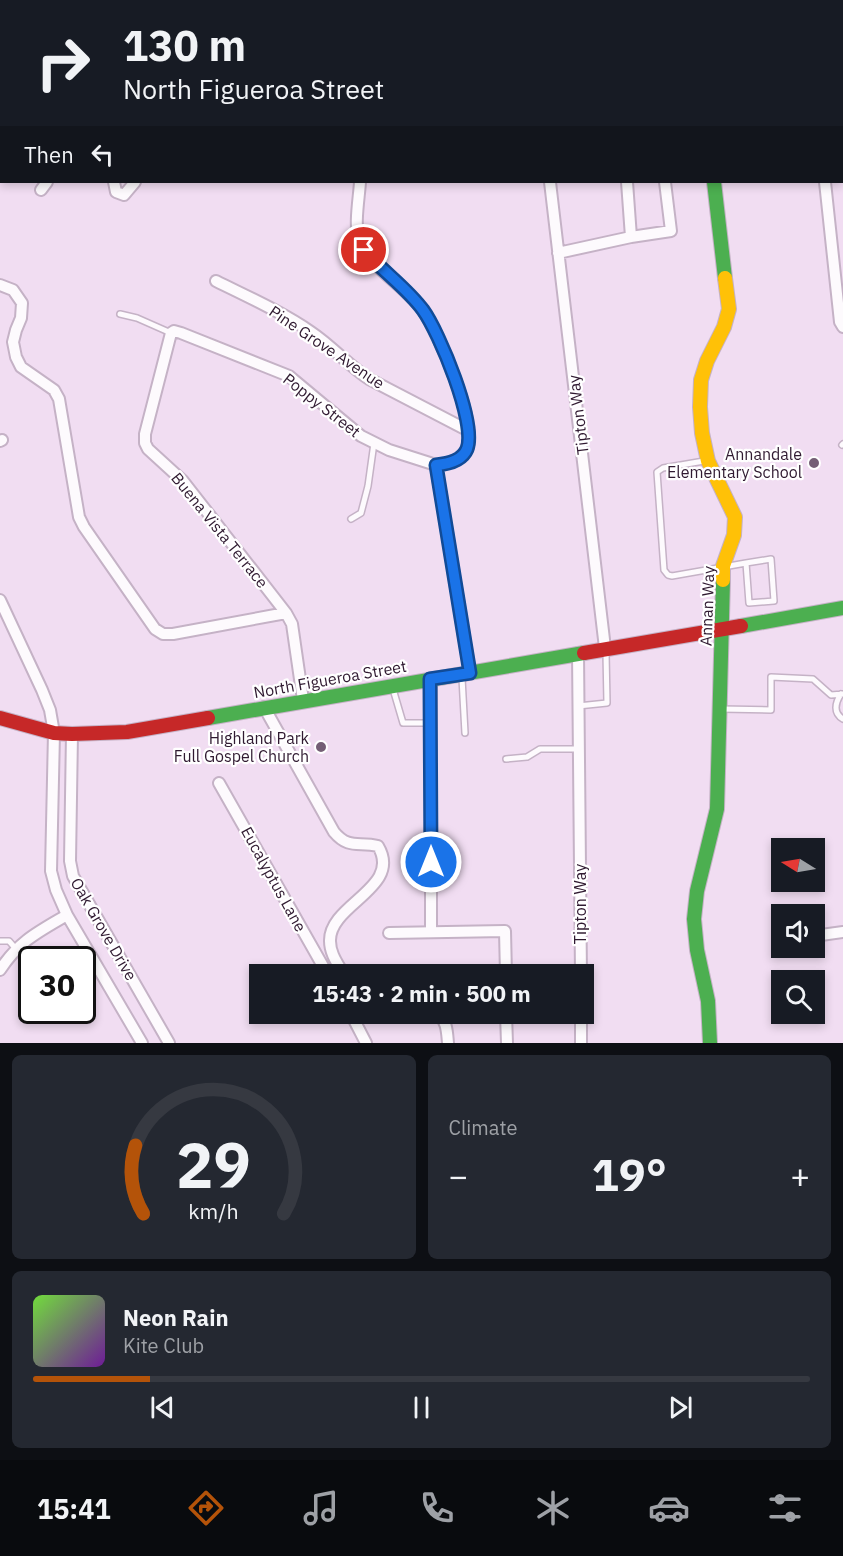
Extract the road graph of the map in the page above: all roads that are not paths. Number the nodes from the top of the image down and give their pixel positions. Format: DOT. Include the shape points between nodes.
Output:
graph roads {
  1 [pos="114,183"];
  2 [pos="134,183"];
  3 [pos="360,183"];
  4 [pos="550,183"];
  5 [pos="627,183"];
  6 [pos="665,183"];
  7 [pos="714,183"];
  8 [pos="825,183"];
  9 [pos="631,237"];
  10 [pos="558,253"];
  11 [pos="216,281"];
  12 [pos="0,285"];
  13 [pos="120,314"];
  14 [pos="843,327"];
  15 [pos="172,332"];
  16 [pos="469,431"];
  17 [pos="374,443"];
  18 [pos="708,461"];
  19 [pos="436,465"];
  20 [pos="351,519"];
  21 [pos="746,563"];
  22 [pos="723,566"];
  23 [pos="0,600"];
  24 [pos="843,608"];
  25 [pos="286,613"];
  26 [pos="722,628"];
  27 [pos="605,648"];
  28 [pos="578,653"];
  29 [pos="466,673"];
  30 [pos="430,679"];
  31 [pos="392,686"];
  32 [pos="842,694"];
  33 [pos="303,700"];
  34 [pos="578,706"];
  35 [pos="264,707"];
  36 [pos="720,709"];
  37 [pos="0,718"];
  38 [pos="843,719"];
  39 [pos="431,723"];
  40 [pos="54,733"];
  41 [pos="465,733"];
  42 [pos="72,734"];
  43 [pos="579,749"];
  44 [pos="506,759"];
  45 [pos="219,783"];
  46 [pos="67,915"];
  47 [pos="431,932"];
  48 [pos="843,932"];
  49 [pos="389,933"];
  50 [pos="825,934"];
  51 [pos="0,941"];
  52 [pos="16,949"];
  53 [pos="321,964"];
  54 [pos="338,964"];
  55 [pos="506,964"];
  56 [pos="581,964"];
  57 [pos="0,970"];
  58 [pos="356,1024"];
  59 [pos="445,1024"];
  60 [pos="506,1024"];
  61 [pos="581,1024"];
  62 [pos="142,1043"];
  63 [pos="170,1043"];
  64 [pos="366,1043"];
  65 [pos="448,1043"];
  66 [pos="507,1043"];
  67 [pos="581,1043"];
  68 [pos="710,1043"];
  1 -- 2 [label="street" via="116,192 124,195"];
  3 -- 16 [label="street" via="359,240 374,262 423,309 467,413"];
  4 -- 10 [label="street, Tipton Way"];
  5 -- 9 [label="street"];
  6 -- 9 [label="street" via="671,231"];
  7 -- 18 [label="street, Annan Way" via="729,309 701,380 702,433"];
  8 -- 14 [label="street"];
  9 -- 10 [label="street"];
  10 -- 27 [label="street, Tipton Way"];
  11 -- 16 [label="street, Pine Grove Avenue" via="299,324 369,379"];
  12 -- 25 [label="street" via="13,290 22,303 13,342 21,367 54,390 58,399 79,517 155,629 173,634"];
  13 -- 15 [label="lane"];
  15 -- 17 [label="street, Poppy Street" via="288,376"];
  15 -- 25 [label="street, Buena Vista Terrace" via="145,444 183,481"];
  16 -- 19 [label="street" via="466,451 459,459"];
  17 -- 19 [label="street, Poppy Street"];
  17 -- 20 [label="lane" via="366,497 361,513"];
  18 -- 22 [label="street, Annan Way" via="735,517 734,535"];
  18 -- 22 [label="lane" via="657,472 664,570 672,576"];
  19 -- 29 [label="street"];
  21 -- 21 [label="lane" via="749,603 774,601 771,559"];
  21 -- 22 [label="lane"];
  22 -- 26 [label="street, Annan Way"];
  23 -- 40 [label="street, Oak Grove Drive" via="42,690"];
  24 -- 26 [label="street, North Figueroa Street"];
  25 -- 33 [label="street, Buena Vista Terrace" via="292,624"];
  26 -- 27 [label="street, North Figueroa Street"];
  26 -- 36 [label="street, Annan Way"];
  27 -- 28 [label="street, North Figueroa Street"];
  27 -- 34 [label="lane" via="607,703"];
  28 -- 29 [label="street, North Figueroa Street"];
  28 -- 34 [label="street, Tipton Way"];
  29 -- 30 [label="street, North Figueroa Street"];
  29 -- 41 [label="lane"];
  30 -- 31 [label="street, North Figueroa Street"];
  30 -- 39 [label="street"];
  31 -- 33 [label="street, North Figueroa Street"];
  31 -- 39 [label="lane" via="401,722"];
  32 -- 36 [label="lane" via="831,695 813,679 771,677 771,710"];
  32 -- 38 [label="lane" via="836,710"];
  33 -- 35 [label="street, North Figueroa Street"];
  34 -- 43 [label="street, Tipton Way"];
  35 -- 42 [label="street, North Figueroa Street" via="127,732"];
  35 -- 54 [label="street" via="334,832 350,844 378,846 381,853 382,872 377,881 332,929 331,952"];
  36 -- 68 [label="street, Annan Way" via="714,834 700,877 694,917 698,962 708,1002"];
  37 -- 40 [label="street, North Figueroa Street"];
  39 -- 47 [label="street"];
  40 -- 42 [label="street, North Figueroa Street"];
  40 -- 46 [label="street, Oak Grove Drive" via="51,872"];
  42 -- 63 [label="street, Oak Grove Drive" via="73,876"];
  43 -- 44 [label="lane" via="540,749 527,757"];
  43 -- 56 [label="street, Tipton Way"];
  45 -- 53 [label="street, Eucalyptus Lane"];
  46 -- 52 [label="street"];
  46 -- 62 [label="street, Oak Grove Drive"];
  47 -- 49 [label="street"];
  47 -- 55 [label="street" via="505,932"];
  48 -- 50 [label="street"];
  51 -- 52 [label="lane" via="9,941"];
  52 -- 57 [label="street"];
  58 -- 64 [label="street"];
  59 -- 65 [label="street"];
  60 -- 66 [label="street"];
  61 -- 67 [label="street"];
}
